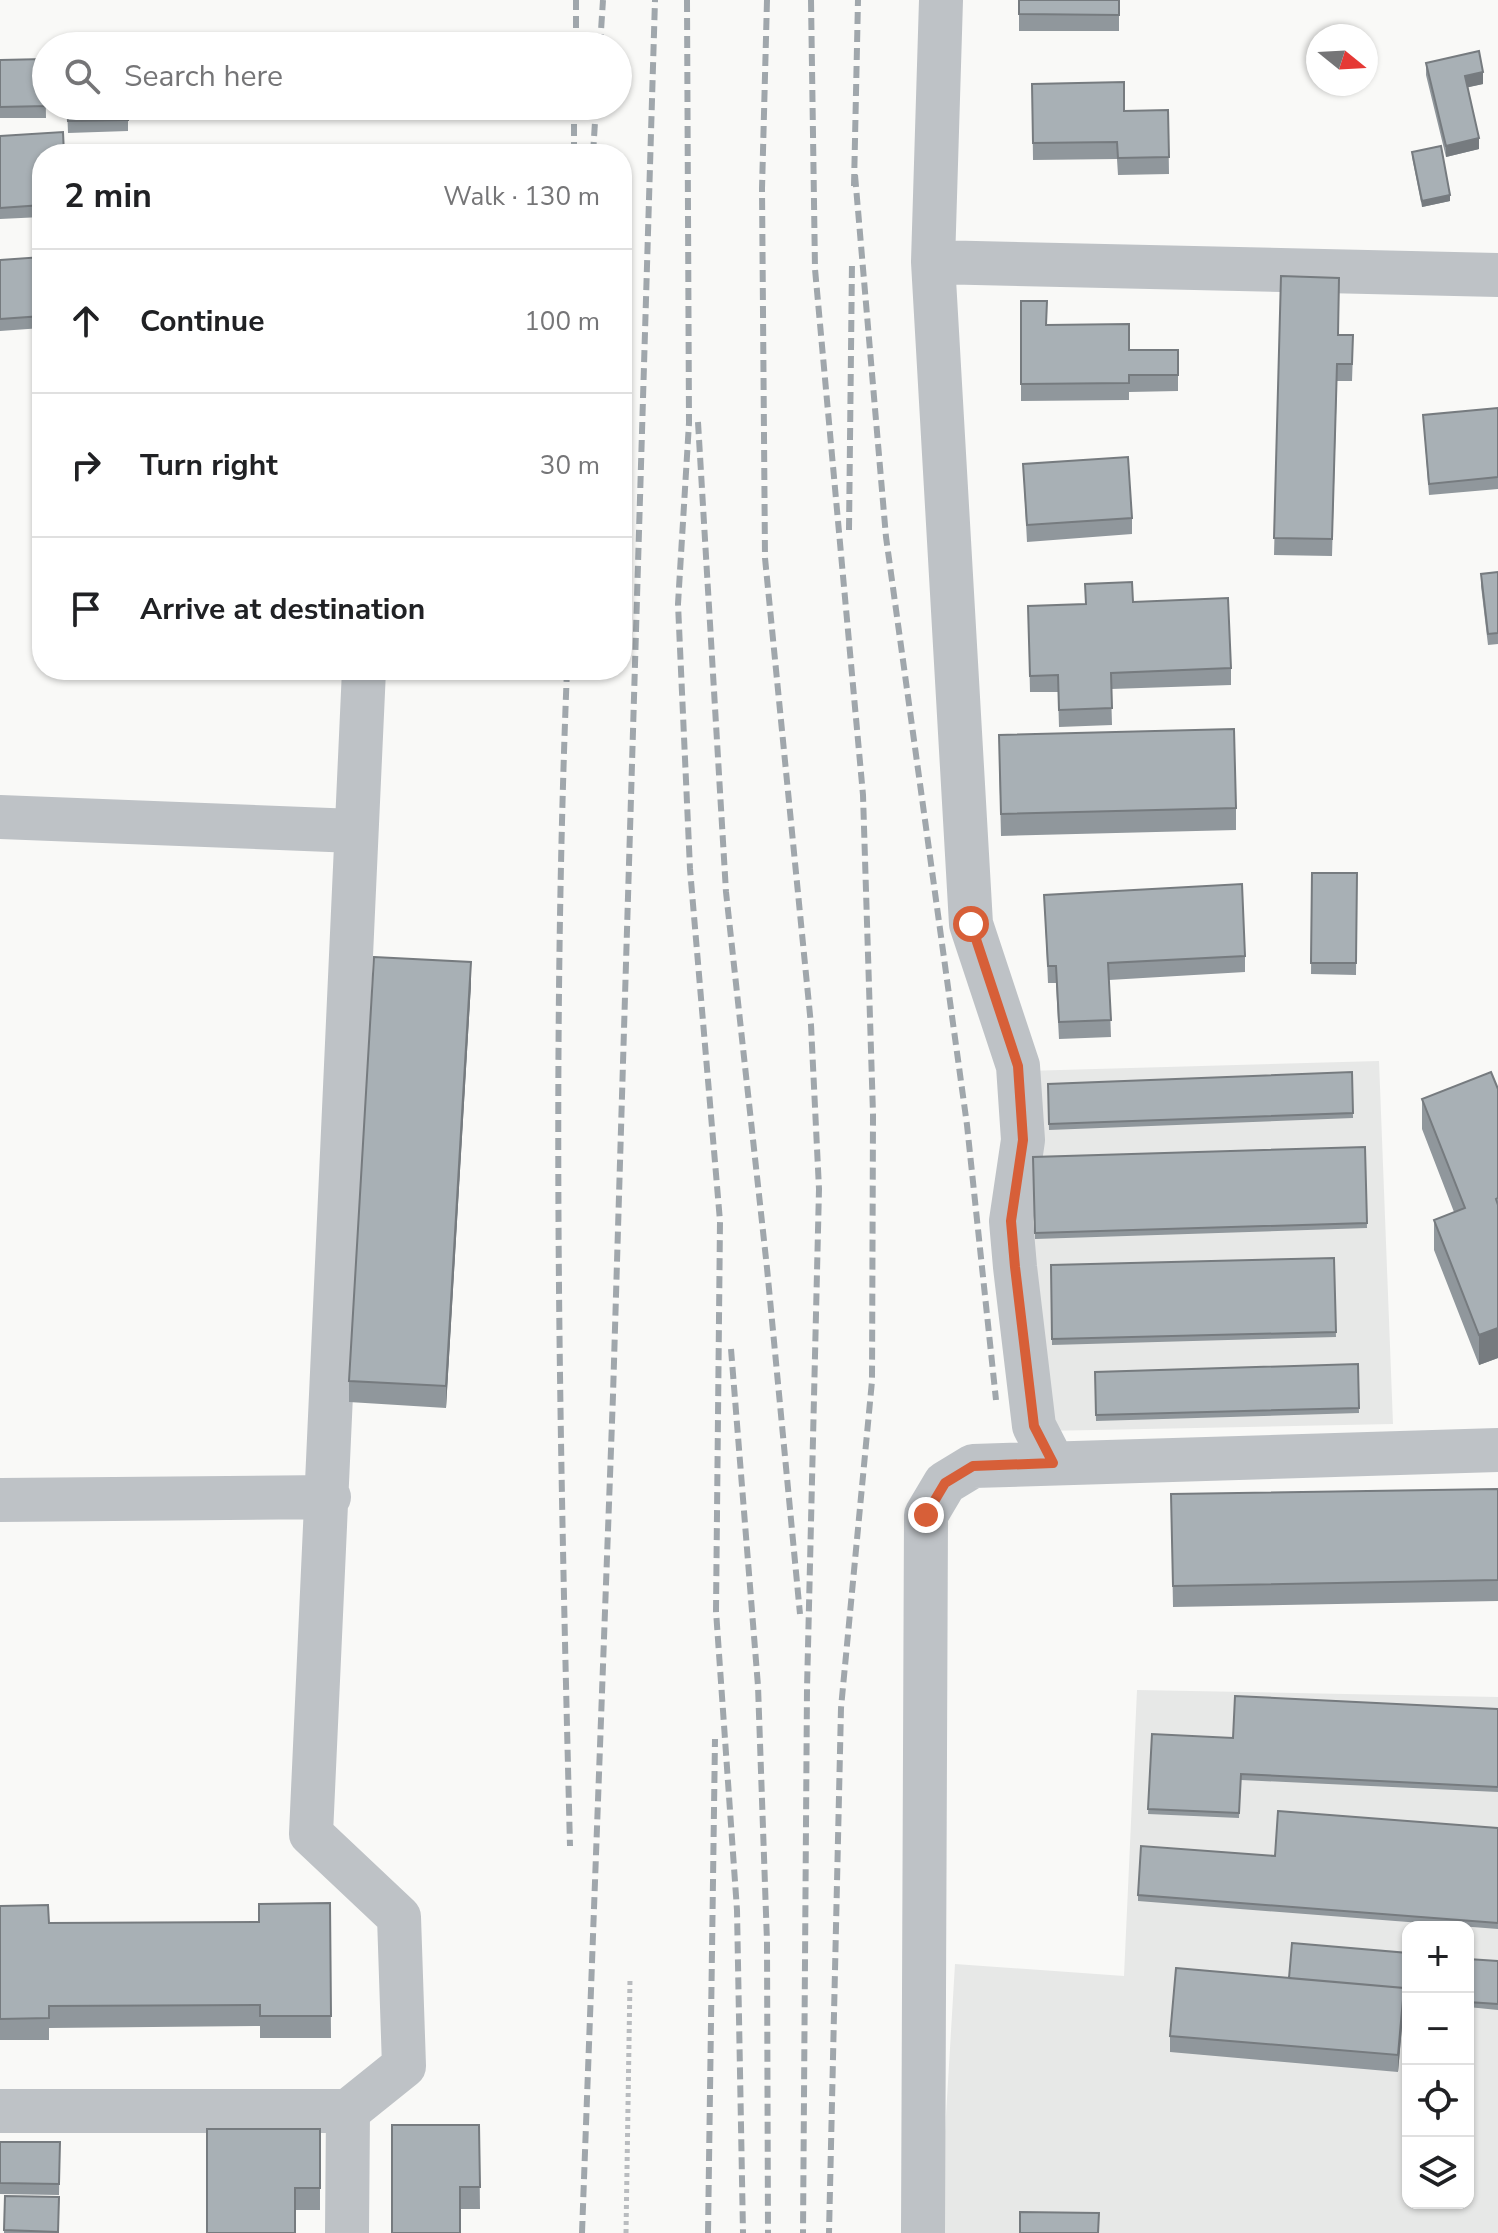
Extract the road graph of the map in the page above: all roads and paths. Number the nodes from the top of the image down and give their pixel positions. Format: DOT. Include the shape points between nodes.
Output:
graph roads {
  1 [pos="941,0"];
  2 [pos="933,262"];
  3 [pos="1498,275"];
  4 [pos="363,680"];
  5 [pos="0,817"];
  6 [pos="355,831"];
  7 [pos="1498,1450"];
  8 [pos="1053,1463"];
  9 [pos="329,1497"];
  10 [pos="0,1500"];
  11 [pos="630,1979"];
  12 [pos="0,2111"];
  13 [pos="348,2111"];
  14 [pos="347,2233"];
  15 [pos="626,2233"];
  16 [pos="923,2233"];
  1 -- 2 [label="street"];
  2 -- 3 [label="street"];
  2 -- 8 [label="street" via="971,924 1018,1066 1023,1140 1011,1221 1015,1267 1034,1426"];
  4 -- 6 [label="street"];
  5 -- 6 [label="street"];
  6 -- 9 [label="street"];
  7 -- 8 [label="street"];
  8 -- 16 [label="street" via="973,1466 945,1483 926,1515"];
  9 -- 10 [label="street"];
  9 -- 13 [label="street" via="311,1834 399,1917 404,2066"];
  11 -- 15 [label="path"];
  12 -- 13 [label="street"];
  13 -- 14 [label="street"];
}
